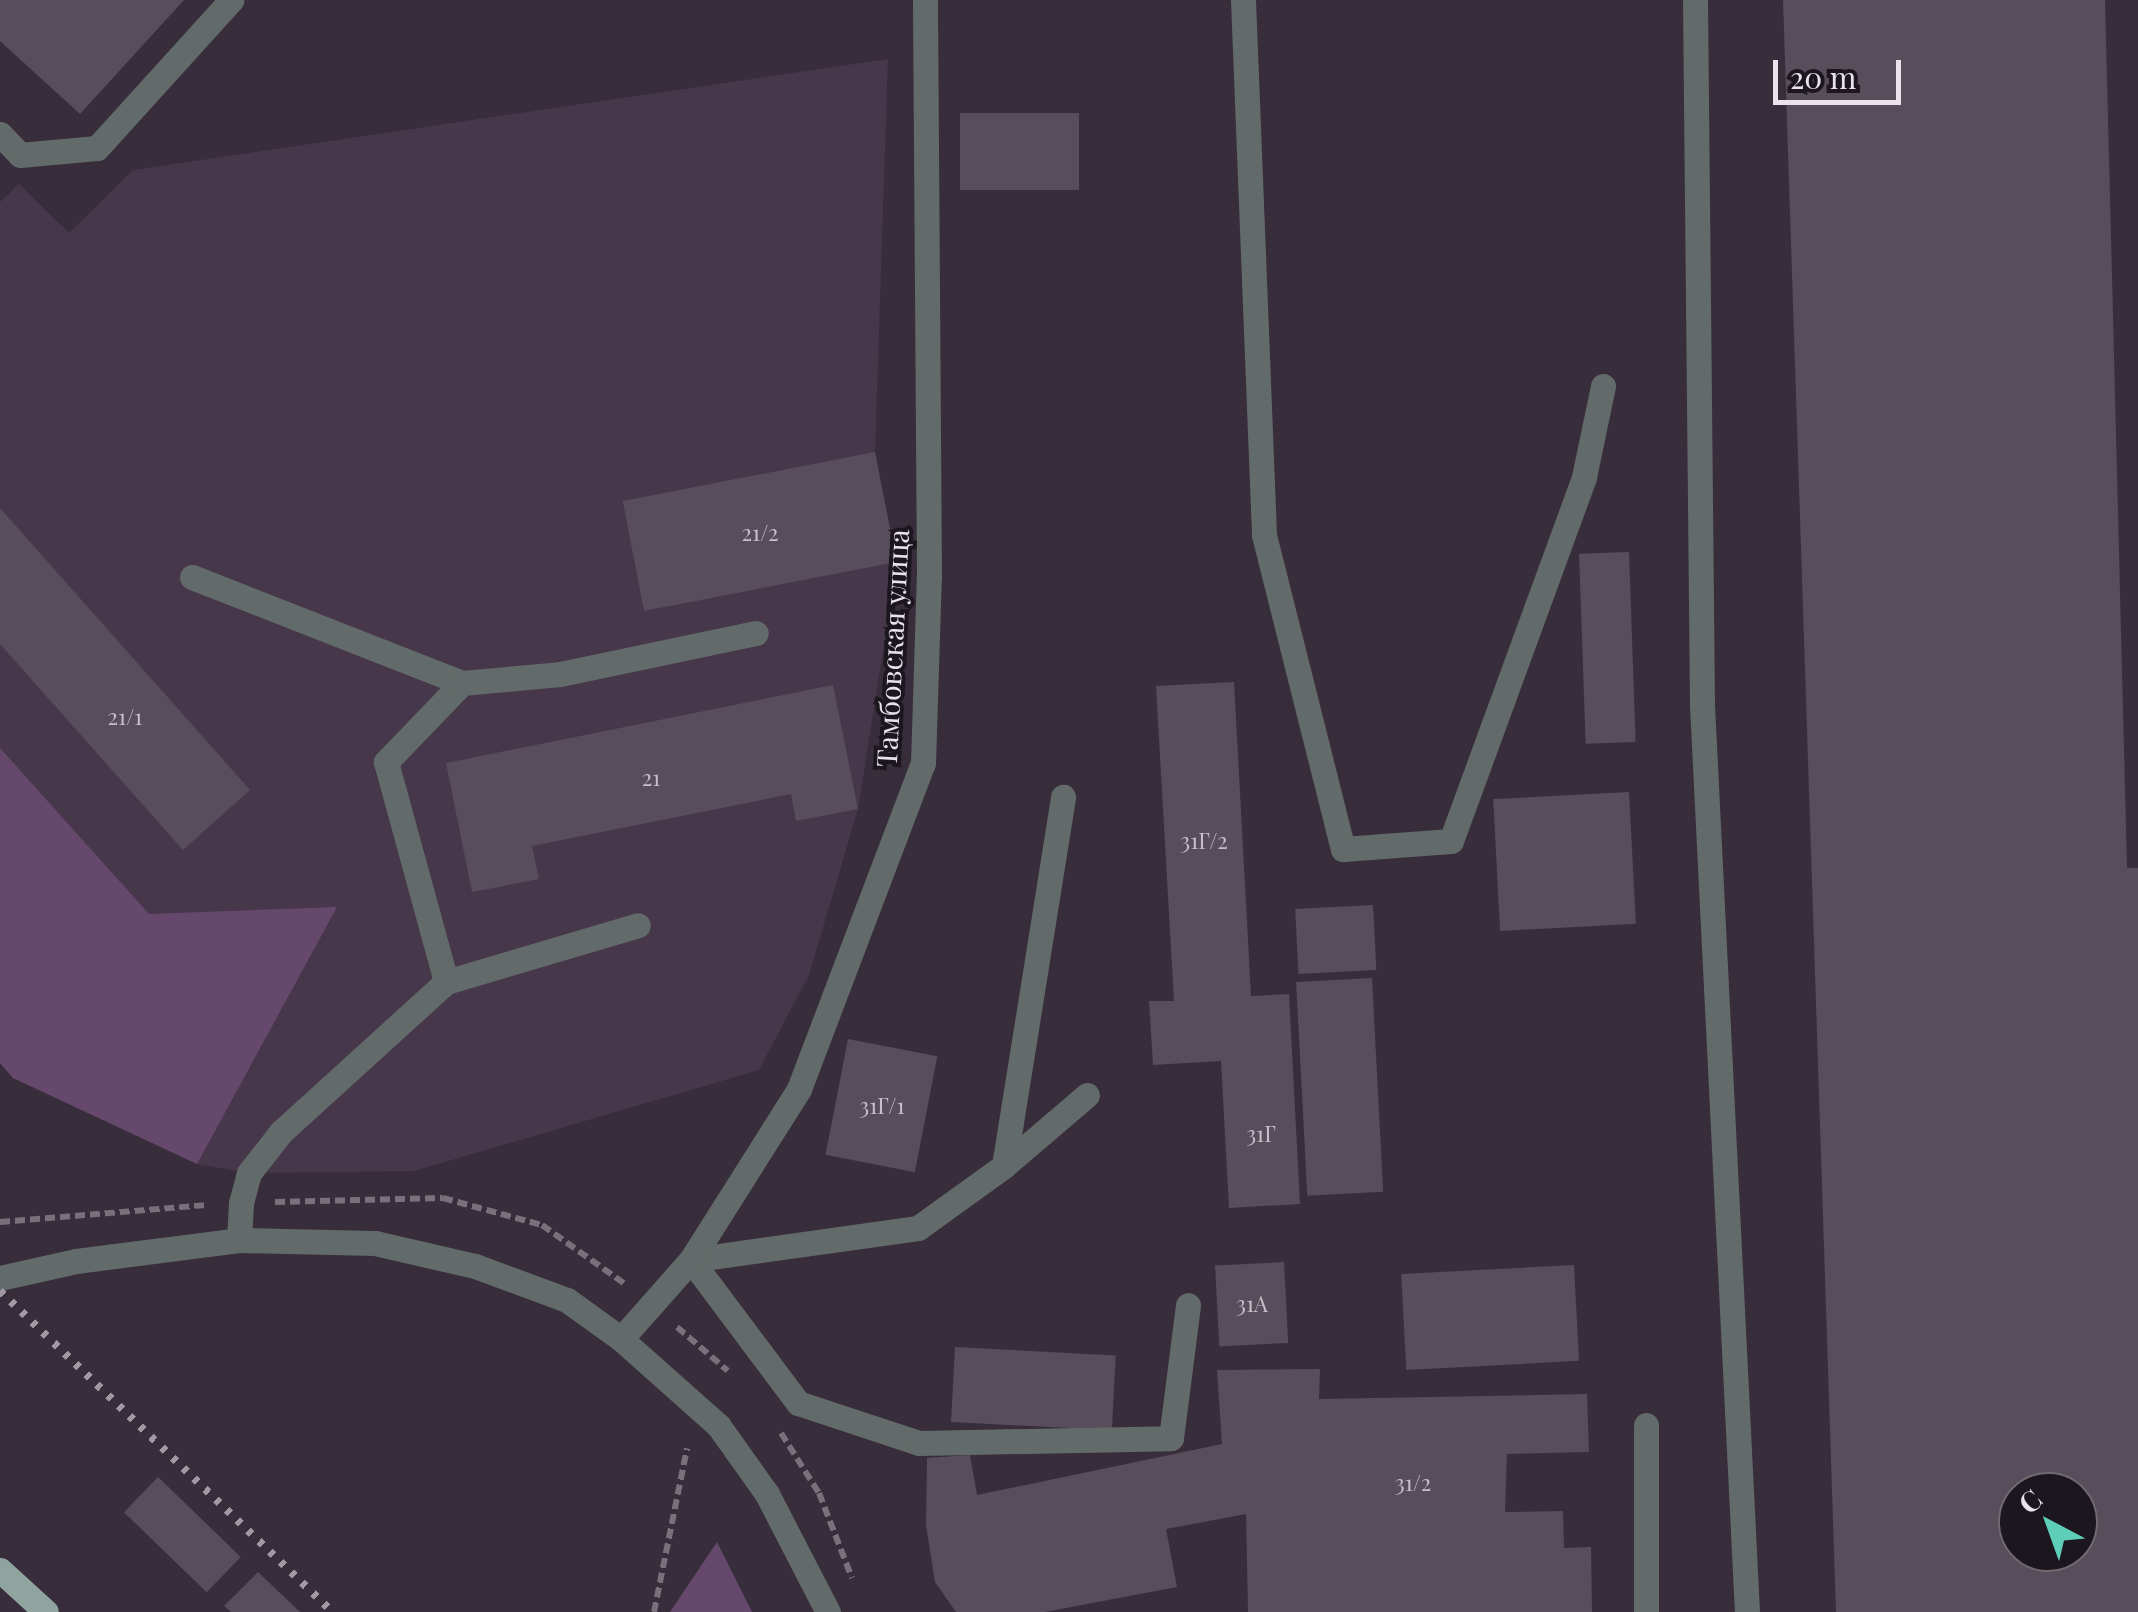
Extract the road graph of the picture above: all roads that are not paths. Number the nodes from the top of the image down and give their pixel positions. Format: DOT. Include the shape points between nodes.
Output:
graph roads {
  1 [pos="231,0"];
  2 [pos="926,0"];
  3 [pos="1243,0"];
  4 [pos="1695,0"];
  5 [pos="0,134"];
  6 [pos="1603,386"];
  7 [pos="192,578"];
  8 [pos="756,633"];
  9 [pos="462,683"];
  10 [pos="1064,797"];
  11 [pos="638,926"];
  12 [pos="446,982"];
  13 [pos="1086,1095"];
  14 [pos="1004,1166"];
  15 [pos="239,1240"];
  16 [pos="690,1260"];
  17 [pos="0,1278"];
  18 [pos="1188,1305"];
  19 [pos="622,1339"];
  20 [pos="1646,1425"];
  21 [pos="0,1570"];
  22 [pos="46,1612"];
  23 [pos="828,1612"];
  24 [pos="1646,1612"];
  25 [pos="1748,1612"];
  1 -- 5 [label="street" via="97,148 20,155"];
  2 -- 16 [label="street, Тамбовская улица" via="929,577 923,764 799,1089"];
  3 -- 6 [label="street" via="1264,534 1344,849 1451,841 1584,477"];
  4 -- 25 [label="street" via="1702,705"];
  7 -- 9 [label="street"];
  8 -- 9 [label="street" via="560,674"];
  9 -- 12 [label="street" via="386,762"];
  10 -- 14 [label="street"];
  11 -- 12 [label="street"];
  12 -- 15 [label="street" via="281,1132 248,1173"];
  13 -- 14 [label="street"];
  14 -- 16 [label="street" via="918,1228"];
  15 -- 17 [label="street"];
  15 -- 19 [label="street" via="375,1243 475,1266 567,1300"];
  16 -- 18 [label="street" via="798,1403 919,1443 1171,1438"];
  16 -- 19 [label="street, Тамбовская улица"];
  19 -- 23 [label="street" via="718,1425 767,1494"];
  20 -- 24 [label="street"];
  21 -- 22 [label="main road"];
}
